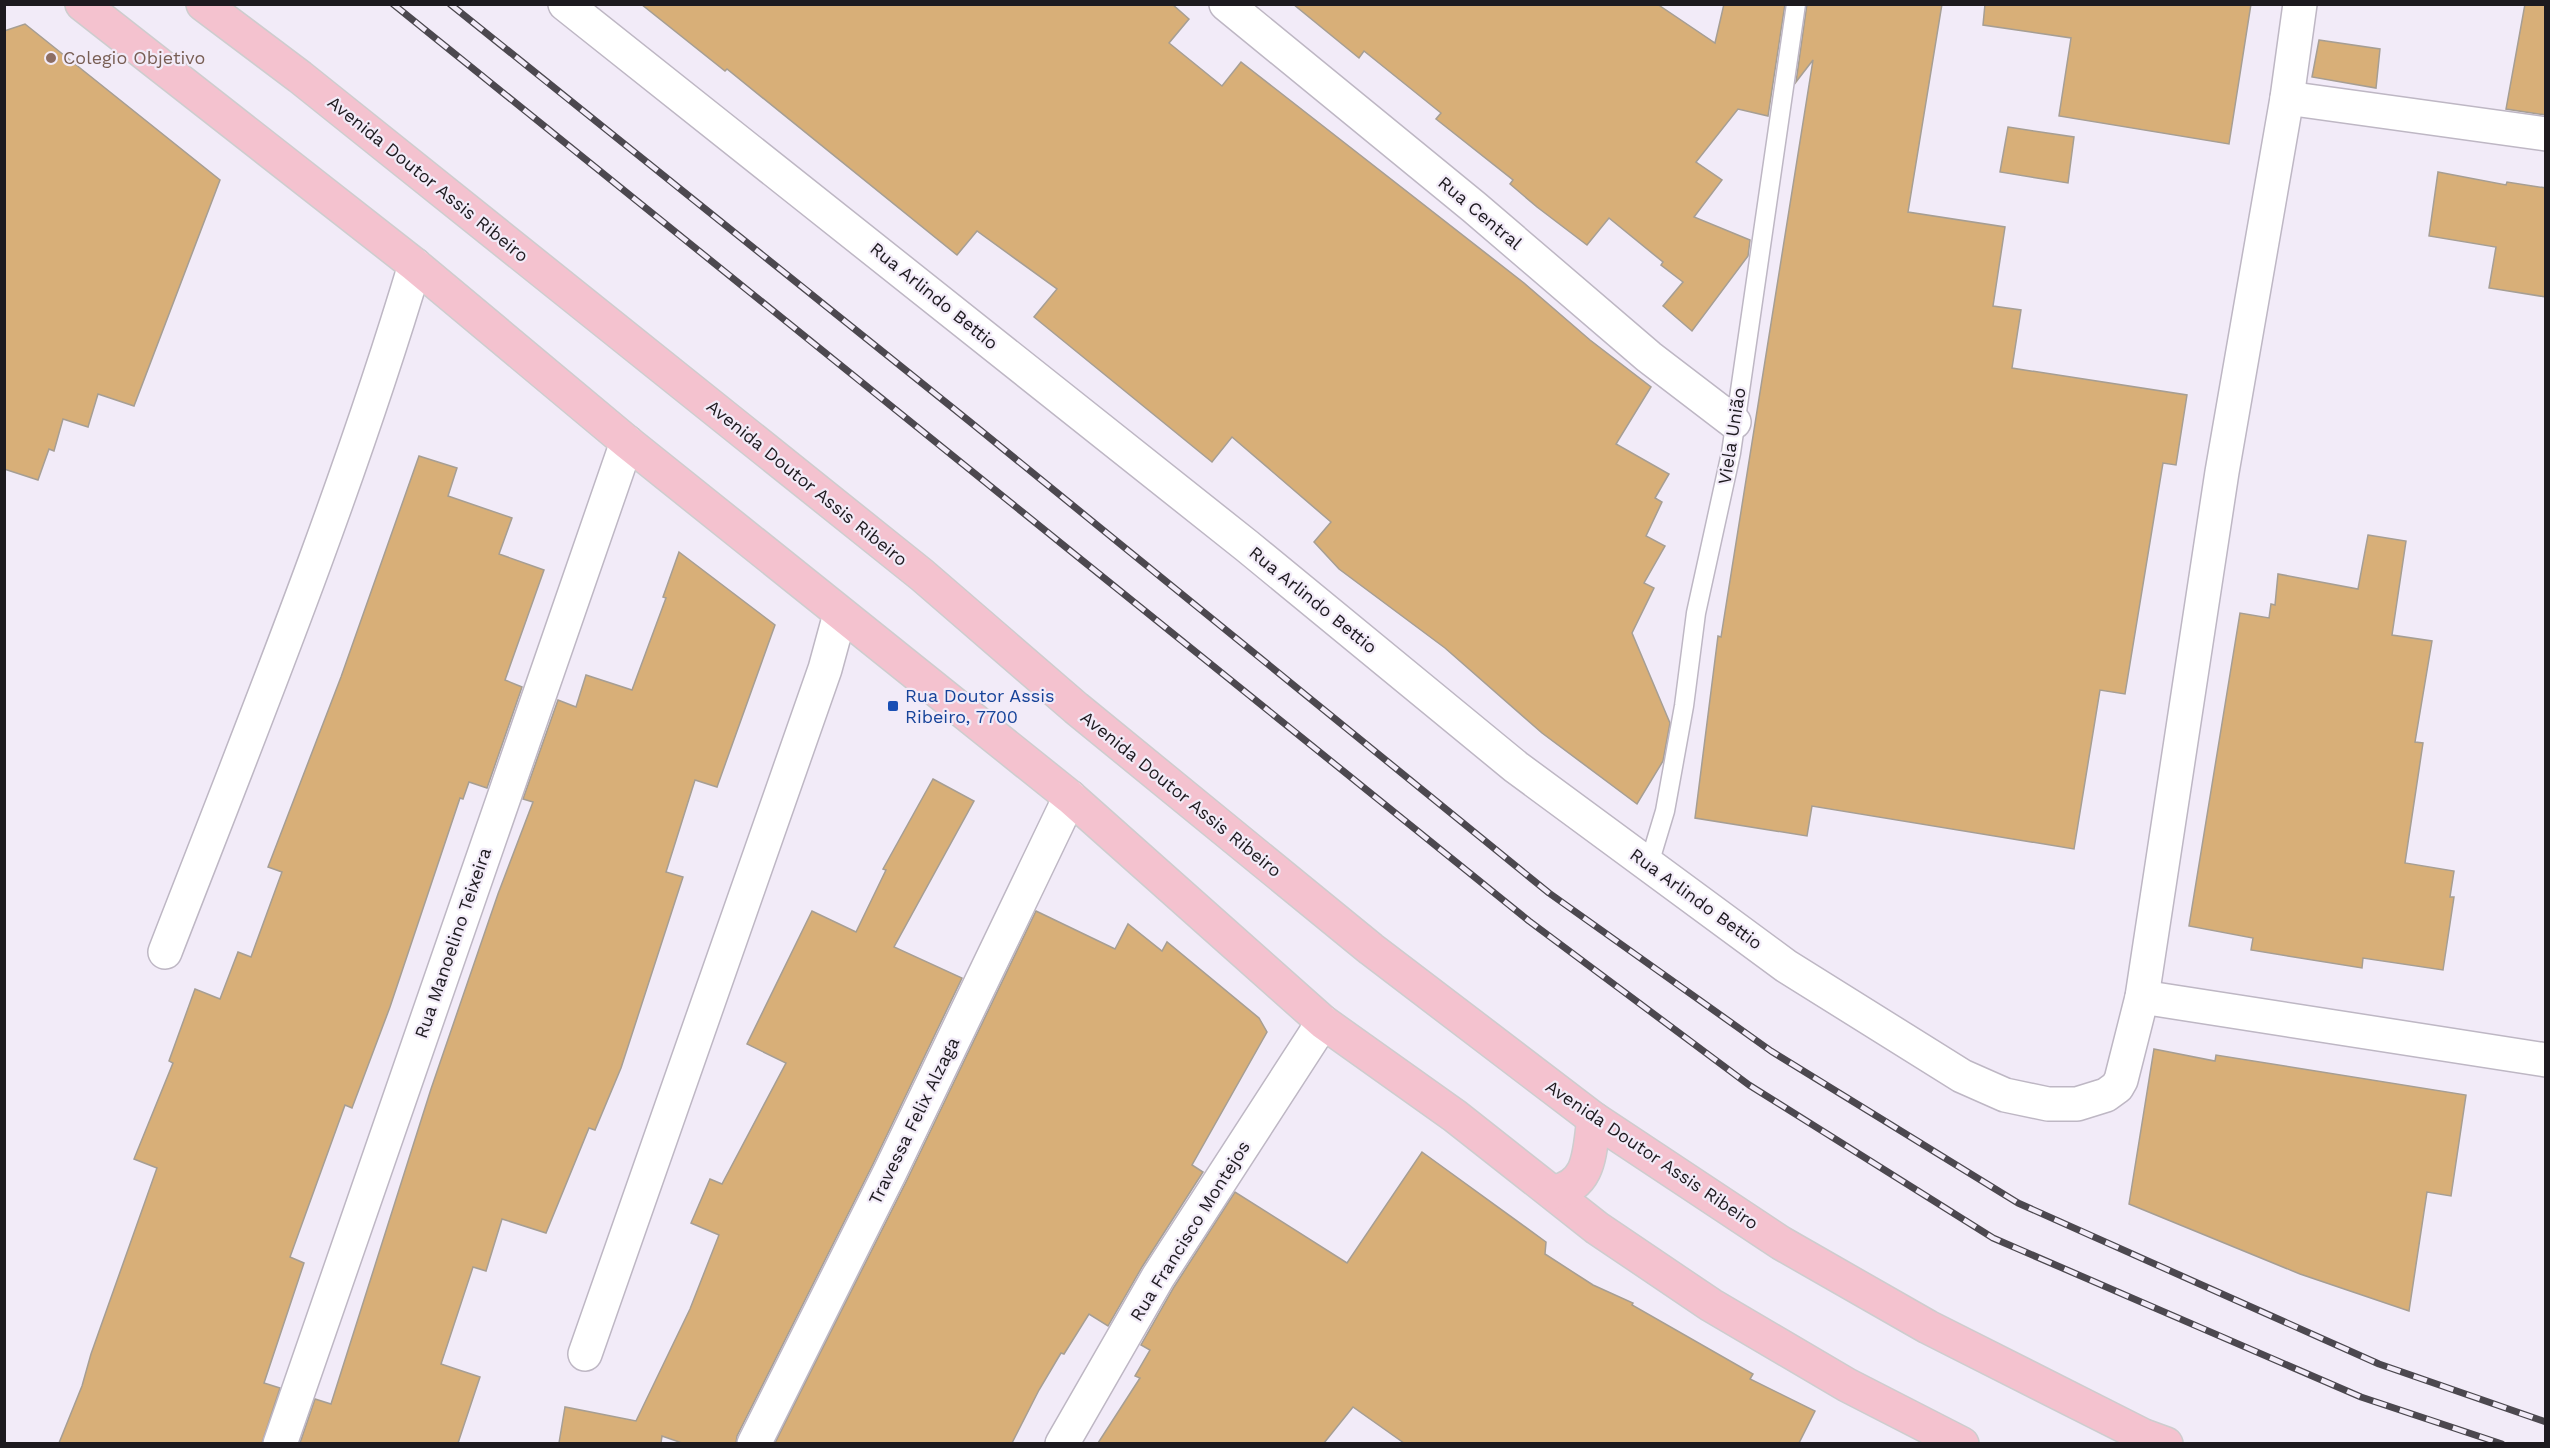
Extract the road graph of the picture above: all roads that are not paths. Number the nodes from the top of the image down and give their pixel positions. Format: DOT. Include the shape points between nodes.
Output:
graph roads {
  1 [pos="82,4"];
  2 [pos="203,4"];
  3 [pos="565,4"];
  4 [pos="1226,4"];
  5 [pos="1796,4"];
  6 [pos="2300,4"];
  7 [pos="2286,98"];
  8 [pos="2546,134"];
  9 [pos="415,265"];
  10 [pos="1734,422"];
  11 [pos="627,442"];
  12 [pos="840,614"];
  13 [pos="1070,797"];
  14 [pos="1649,864"];
  15 [pos="165,952"];
  16 [pos="2142,997"];
  17 [pos="1323,1022"];
  18 [pos="2546,1060"];
  19 [pos="1594,1119"];
  20 [pos="1554,1192"];
  21 [pos="585,1354"];
  22 [pos="2150,1441"];
  23 [pos="280,1443"];
  24 [pos="754,1443"];
  25 [pos="1062,1443"];
  26 [pos="1962,1443"];
  1 -- 9 [label="main road"];
  2 -- 19 [label="main road, Avenida Doutor Assis Ribeiro" via="300,77 922,575 1076,708 1371,949"];
  3 -- 14 [label="street, Rua Arlindo Bettio" via="1238,539 1516,767"];
  4 -- 10 [label="street, Rua Central" via="1474,207 1649,357"];
  5 -- 10 [label="lane, Viela União"];
  6 -- 7 [label="street"];
  7 -- 8 [label="street"];
  7 -- 16 [label="street" via="2222,472"];
  9 -- 11 [label="main road"];
  9 -- 15 [label="street" via="393,339 293,619"];
  10 -- 14 [label="lane, Viela União" via="1731,453 1696,613 1665,811"];
  11 -- 12 [label="main road"];
  11 -- 23 [label="street, Rua Manoelino Teixeira"];
  12 -- 13 [label="main road"];
  12 -- 21 [label="street" via="825,669"];
  13 -- 17 [label="main road"];
  13 -- 24 [label="street, Travessa Felix Alzaga" via="890,1172"];
  14 -- 16 [label="street, Rua Arlindo Bettio" via="1786,966 1962,1076 2005,1095 2048,1104 2077,1104 2106,1095 2121,1080"];
  16 -- 18 [label="street"];
  17 -- 20 [label="main road"];
  17 -- 25 [label="street, Rua Francisco Montejos" via="1158,1278"];
  19 -- 20 [label="main road" via="1581,1177 1576,1184"];
  19 -- 22 [label="main road, Avenida Doutor Assis Ribeiro" via="1782,1243 1928,1327"];
  20 -- 26 [label="main road" via="1597,1228 1711,1305 1847,1384"];
}
